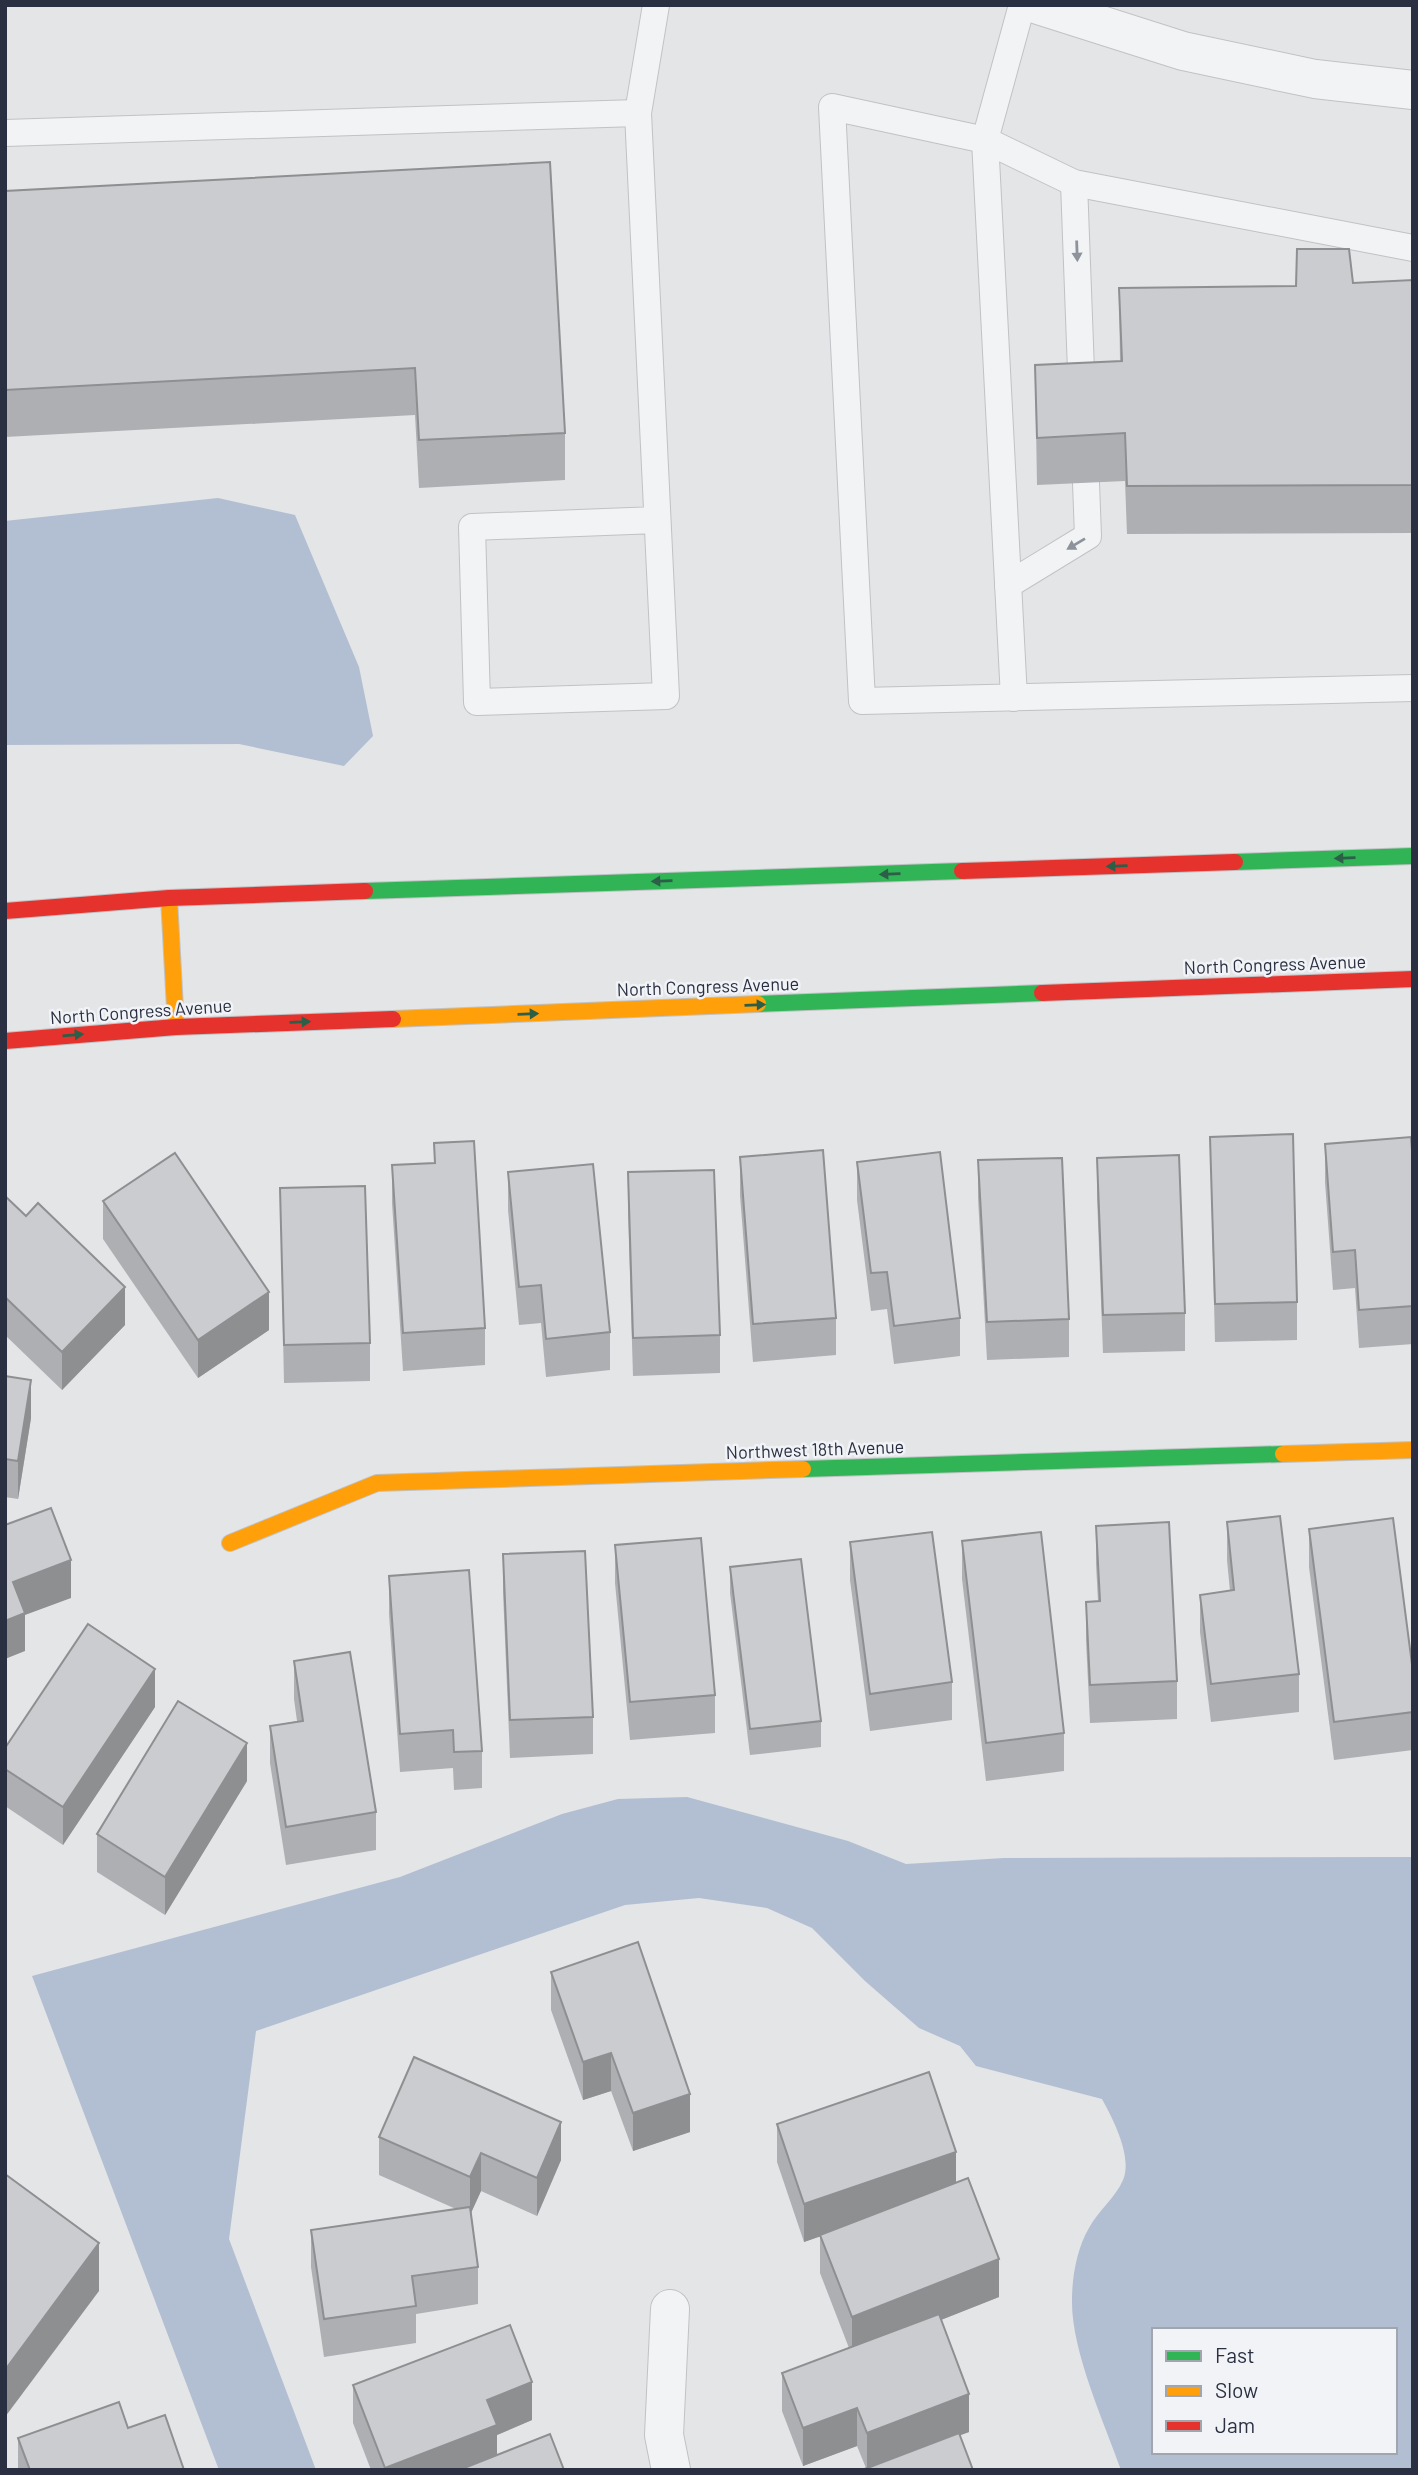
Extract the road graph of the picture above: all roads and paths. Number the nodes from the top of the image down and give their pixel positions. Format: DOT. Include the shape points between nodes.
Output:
graph roads {
  1 [pos="656,5"];
  2 [pos="1022,5"];
  3 [pos="1038,5"];
  4 [pos="1413,90"];
  5 [pos="638,113"];
  6 [pos="5,133"];
  7 [pos="985,140"];
  8 [pos="1074,183"];
  9 [pos="1413,248"];
  10 [pos="1083,410"];
  11 [pos="1086,483"];
  12 [pos="657,520"];
  13 [pos="1008,585"];
  14 [pos="1413,688"];
  15 [pos="1014,698"];
  16 [pos="1413,856"];
  17 [pos="169,898"];
  18 [pos="5,911"];
  19 [pos="1413,979"];
  20 [pos="176,1027"];
  21 [pos="5,1041"];
  22 [pos="1413,1450"];
  23 [pos="230,1544"];
  24 [pos="670,2309"];
  25 [pos="671,2470"];
  1 -- 5 [label="lane"];
  2 -- 7 [label="lane"];
  3 -- 4 [label="street" via="1183,51 1315,79"];
  5 -- 6 [label="lane"];
  5 -- 12 [label="lane"];
  7 -- 8 [label="lane"];
  7 -- 13 [label="lane"];
  7 -- 15 [label="lane" via="832,107 862,701"];
  8 -- 9 [label="lane"];
  8 -- 10 [label="lane, one-way"];
  11 -- 13 [label="lane, one-way" via="1088,536"];
  12 -- 12 [label="lane" via="666,696 477,702 472,527"];
  13 -- 15 [label="lane"];
  14 -- 15 [label="lane"];
  16 -- 17 [label="main road, one-way"];
  17 -- 18 [label="main road"];
  17 -- 20 [label="main road"];
  20 -- 19 [label="main road, North Congress Avenue, one-way"];
  21 -- 20 [label="main road, North Congress Avenue, one-way"];
  22 -- 23 [label="main road, Northwest 18th Avenue" via="377,1483"];
  24 -- 25 [label="street" via="664,2435"];
}
